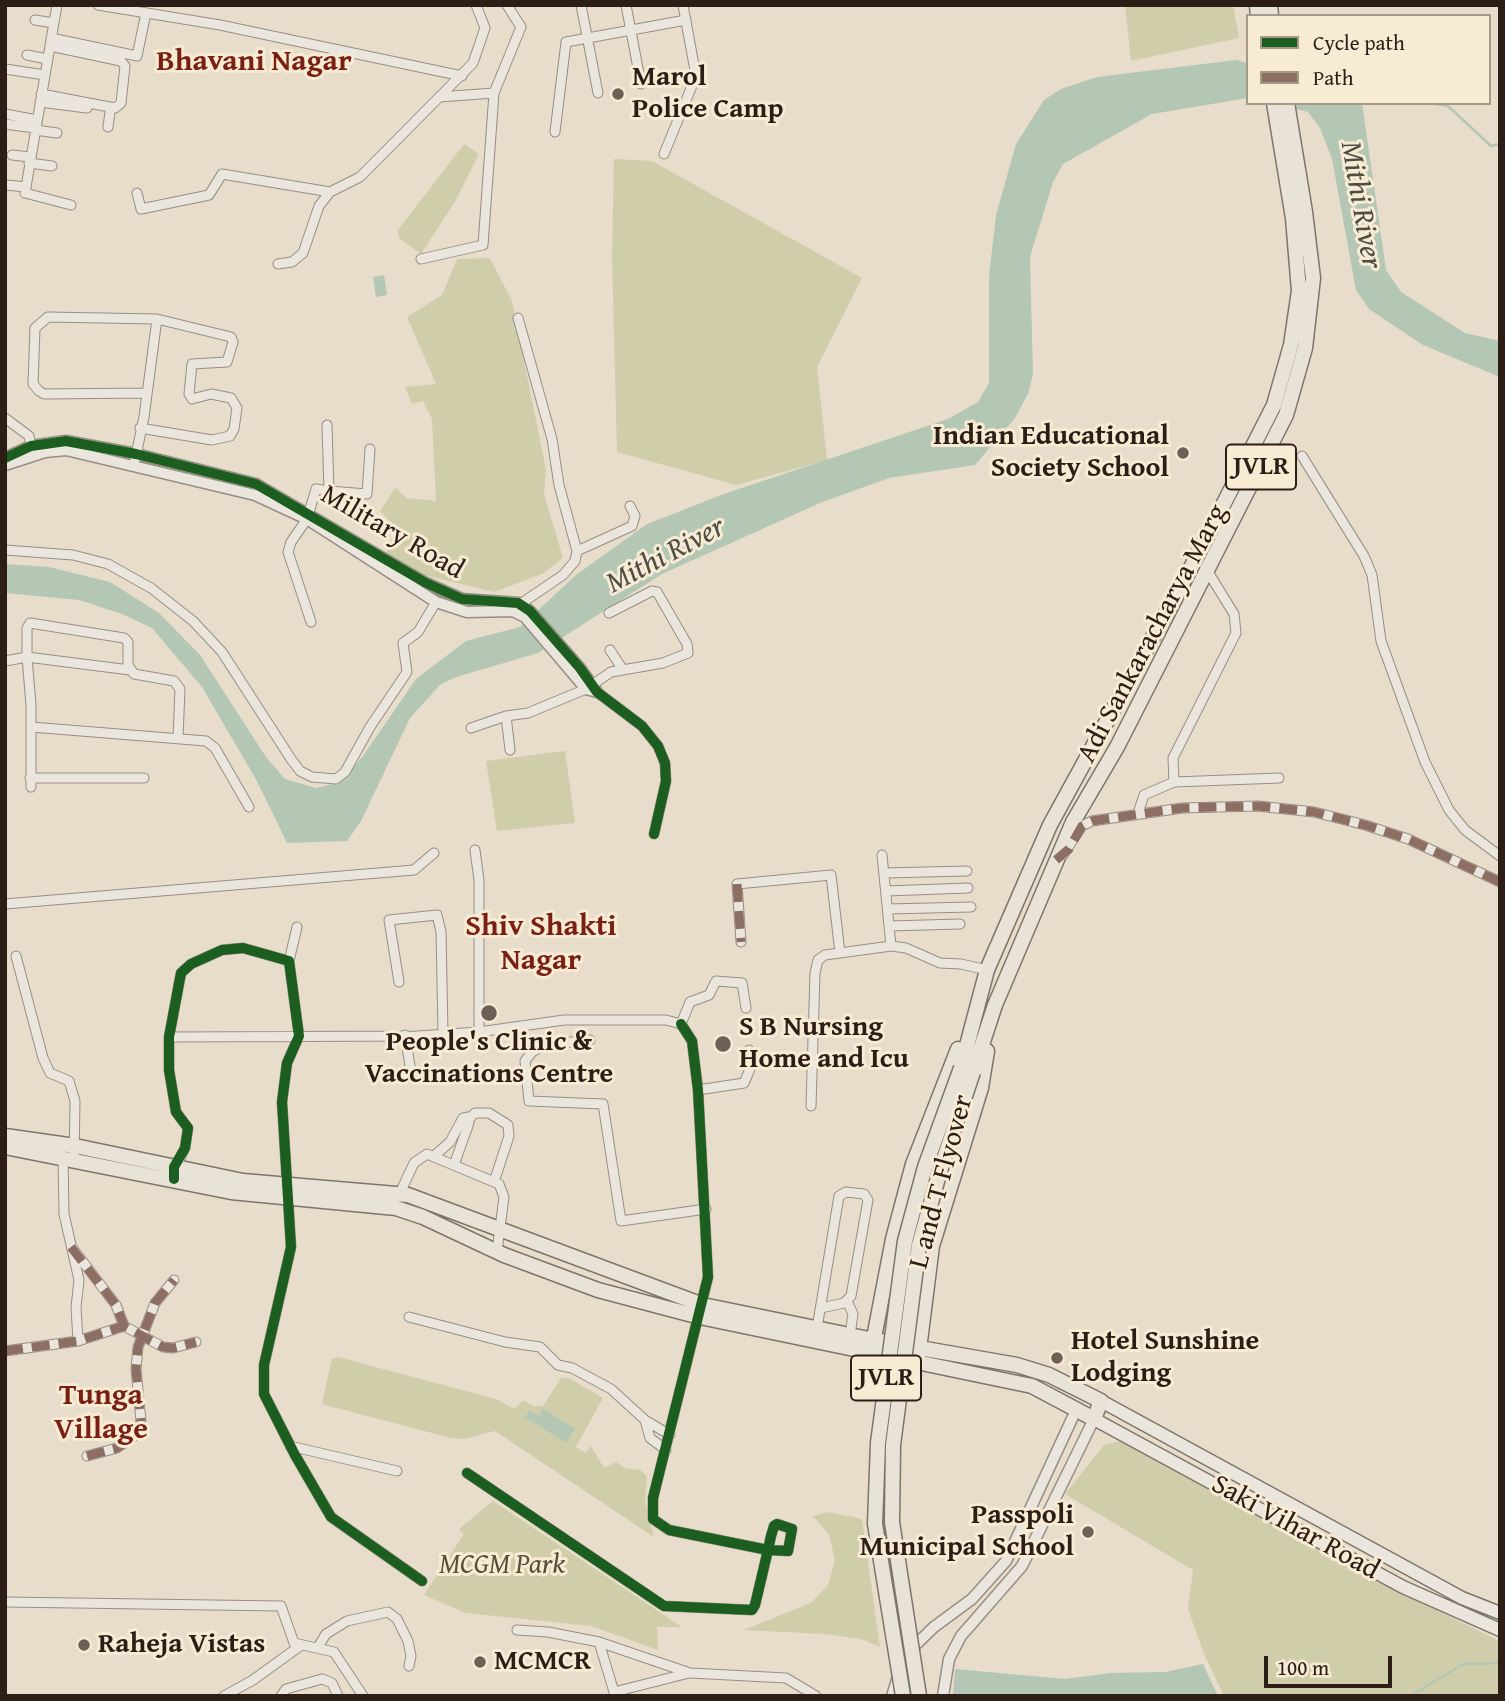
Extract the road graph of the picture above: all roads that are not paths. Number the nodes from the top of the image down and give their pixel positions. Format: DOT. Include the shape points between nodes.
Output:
graph roads {
  1 [pos="57,5"];
  2 [pos="98,5"];
  3 [pos="476,5"];
  4 [pos="508,5"];
  5 [pos="581,5"];
  6 [pos="626,5"];
  7 [pos="683,5"];
  8 [pos="146,13"];
  9 [pos="36,20"];
  10 [pos="686,20"];
  11 [pos="54,23"];
  12 [pos="631,30"];
  13 [pos="587,38"];
  14 [pos="50,42"];
  15 [pos="27,55"];
  16 [pos="47,59"];
  17 [pos="5,69"];
  18 [pos="45,75"];
  19 [pos="462,76"];
  20 [pos="641,84"];
  21 [pos="494,93"];
  22 [pos="598,93"];
  23 [pos="439,97"];
  24 [pos="41,98"];
  25 [pos="1274,105"];
  26 [pos="1286,105"];
  27 [pos="5,114"];
  28 [pos="5,124"];
  29 [pos="36,126"];
  30 [pos="108,127"];
  31 [pos="555,132"];
  32 [pos="57,133"];
  33 [pos="664,154"];
  34 [pos="12,155"];
  35 [pos="30,160"];
  36 [pos="52,166"];
  37 [pos="7,185"];
  38 [pos="25,187"];
  39 [pos="330,192"];
  40 [pos="137,193"];
  41 [pos="71,205"];
  42 [pos="421,259"];
  43 [pos="278,264"];
  44 [pos="518,317"];
  45 [pos="157,319"];
  46 [pos="146,393"];
  47 [pos="5,418"];
  48 [pos="327,425"];
  49 [pos="140,428"];
  50 [pos="66,445"];
  51 [pos="38,449"];
  52 [pos="370,449"];
  53 [pos="136,454"];
  54 [pos="1302,456"];
  55 [pos="5,458"];
  56 [pos="5,465"];
  57 [pos="134,466"];
  58 [pos="169,468"];
  59 [pos="329,491"];
  60 [pos="630,506"];
  61 [pos="307,515"];
  62 [pos="348,541"];
  63 [pos="5,550"];
  64 [pos="577,551"];
  65 [pos="1197,558"];
  66 [pos="1208,572"];
  67 [pos="436,602"];
  68 [pos="516,607"];
  69 [pos="608,613"];
  70 [pos="311,622"];
  71 [pos="610,650"];
  72 [pos="27,657"];
  73 [pos="5,661"];
  74 [pos="130,670"];
  75 [pos="623,670"];
  76 [pos="592,688"];
  77 [pos="506,716"];
  78 [pos="31,727"];
  79 [pos="471,728"];
  80 [pos="178,738"];
  81 [pos="510,750"];
  82 [pos="144,778"];
  83 [pos="1279,778"];
  84 [pos="1174,782"];
  85 [pos="249,807"];
  86 [pos="1138,813"];
  87 [pos="654,834"];
  88 [pos="475,850"];
  89 [pos="434,853"];
  90 [pos="882,855"];
  91 [pos="1500,856"];
  92 [pos="1056,860"];
  93 [pos="967,871"];
  94 [pos="884,873"];
  95 [pos="1500,882"];
  96 [pos="968,888"];
  97 [pos="886,891"];
  98 [pos="5,904"];
  99 [pos="971,906"];
  100 [pos="888,909"];
  101 [pos="960,924"];
  102 [pos="297,926"];
  103 [pos="889,926"];
  104 [pos="741,942"];
  105 [pos="891,946"];
  106 [pos="840,953"];
  107 [pos="16,956"];
  108 [pos="289,961"];
  109 [pos="987,971"];
  110 [pos="398,982"];
  111 [pos="995,1004"];
  112 [pos="746,1008"];
  113 [pos="681,1024"];
  114 [pos="971,1031"];
  115 [pos="479,1032"];
  116 [pos="443,1033"];
  117 [pos="405,1035"];
  118 [pos="169,1037"];
  119 [pos="299,1037"];
  120 [pos="590,1040"];
  121 [pos="749,1050"];
  122 [pos="967,1070"];
  123 [pos="412,1078"];
  124 [pos="698,1090"];
  125 [pos="811,1106"];
  126 [pos="469,1119"];
  127 [pos="5,1136"];
  128 [pos="5,1147"];
  129 [pos="69,1152"];
  130 [pos="434,1156"];
  131 [pos="454,1165"];
  132 [pos="174,1173"];
  133 [pos="495,1182"];
  134 [pos="288,1191"];
  135 [pos="400,1194"];
  136 [pos="706,1209"];
  137 [pos="499,1228"];
  138 [pos="71,1247"];
  139 [pos="497,1251"];
  140 [pos="888,1262"];
  141 [pos="928,1269"];
  142 [pos="174,1280"];
  143 [pos="847,1301"];
  144 [pos="821,1308"];
  145 [pos="702,1311"];
  146 [pos="409,1317"];
  147 [pos="124,1326"];
  148 [pos="817,1328"];
  149 [pos="850,1335"];
  150 [pos="142,1336"];
  151 [pos="78,1341"];
  152 [pos="196,1342"];
  153 [pos="873,1347"];
  154 [pos="5,1351"];
  155 [pos="918,1355"];
  156 [pos="1083,1392"];
  157 [pos="1101,1401"];
  158 [pos="1077,1408"];
  159 [pos="1094,1419"];
  160 [pos="645,1420"];
  161 [pos="670,1435"];
  162 [pos="290,1446"];
  163 [pos="1189,1449"];
  164 [pos="666,1450"];
  165 [pos="87,1456"];
  166 [pos="1180,1466"];
  167 [pos="397,1471"];
  168 [pos="467,1472"];
  169 [pos="422,1581"];
  170 [pos="5,1602"];
  171 [pos="1500,1613"];
  172 [pos="517,1630"];
  173 [pos="1500,1630"];
  174 [pos="599,1642"];
  175 [pos="300,1646"];
  176 [pos="318,1647"];
  177 [pos="409,1666"];
  178 [pos="690,1673"];
  179 [pos="224,1696"];
  180 [pos="281,1696"];
  181 [pos="338,1696"];
  182 [pos="363,1696"];
  183 [pos="816,1696"];
  184 [pos="892,1696"];
  185 [pos="903,1696"];
  186 [pos="919,1696"];
  187 [pos="943,1696"];
  1 -- 11 [label="street"];
  2 -- 8 [label="street"];
  3 -- 19 [label="street" via="485,28 473,63"];
  4 -- 21 [label="street" via="521,27"];
  5 -- 13 [label="street"];
  6 -- 12 [label="street"];
  7 -- 10 [label="street"];
  8 -- 14 [label="street" via="137,56"];
  8 -- 19 [label="street"];
  9 -- 11 [label="street"];
  10 -- 12 [label="street"];
  10 -- 33 [label="street" via="696,76"];
  11 -- 14 [label="street"];
  12 -- 13 [label="street"];
  12 -- 20 [label="street"];
  13 -- 22 [label="street"];
  13 -- 31 [label="street" via="566,42"];
  14 -- 16 [label="street"];
  14 -- 24 [label="street" via="121,61 125,66 121,103 115,108"];
  15 -- 16 [label="street"];
  16 -- 18 [label="street"];
  17 -- 18 [label="street"];
  18 -- 24 [label="street"];
  19 -- 23 [label="street"];
  21 -- 23 [label="street"];
  21 -- 42 [label="street" via="483,245"];
  23 -- 39 [label="street" via="368,171"];
  24 -- 29 [label="street"];
  24 -- 30 [label="street" via="114,112"];
  25 -- 65 [label="main road, Adi Sankaracharya Marg / JVLR" via="1297,267 1291,345 1274,405"];
  26 -- 66 [label="main road, Adi Sankaracharya Marg / JVLR" via="1313,278 1305,348 1286,415"];
  27 -- 29 [label="street"];
  28 -- 29 [label="street"];
  29 -- 32 [label="street"];
  29 -- 35 [label="street"];
  34 -- 35 [label="street"];
  35 -- 36 [label="street"];
  35 -- 38 [label="street"];
  37 -- 38 [label="street"];
  38 -- 41 [label="street" via="29,195"];
  39 -- 40 [label="street" via="222,174 209,195 141,209"];
  39 -- 43 [label="street" via="319,206 303,253 292,262"];
  44 -- 64 [label="street"];
  45 -- 46 [label="street"];
  45 -- 46 [label="street" via="48,317 35,328 33,384 44,394"];
  45 -- 49 [label="street" via="231,337 227,362 192,364 189,394 192,399 211,394 231,398 237,408 234,429 230,436 212,440"];
  46 -- 49 [label="street"];
  47 -- 51 [label="street"];
  48 -- 59 [label="street"];
  49 -- 53 [label="street"];
  50 -- 51 [label="street, Military Road"];
  50 -- 53 [label="street, Military Road"];
  50 -- 57 [label="street"];
  51 -- 55 [label="street, Military Road"];
  51 -- 56 [label="street"];
  52 -- 59 [label="street" via="367,494"];
  53 -- 57 [label="street"];
  53 -- 58 [label="street, Military Road"];
  54 -- 91 [label="street" via="1372,575 1381,641 1425,762 1449,810 1465,830"];
  57 -- 58 [label="street"];
  58 -- 61 [label="street, Military Road" via="256,484"];
  59 -- 61 [label="street" via="316,489"];
  60 -- 64 [label="street" via="635,516 632,526"];
  61 -- 62 [label="street, Military Road"];
  61 -- 70 [label="street" via="288,552"];
  62 -- 67 [label="street"];
  62 -- 68 [label="street, Military Road" via="468,602"];
  63 -- 67 [label="street" via="73,555 108,564 151,588 193,621 222,652 291,759 312,777 336,779 345,772 407,672 402,643 418,632"];
  64 -- 68 [label="street" via="563,575"];
  65 -- 66 [label="street"];
  65 -- 109 [label="main road, Adi Sankaracharya Marg / JVLR" via="1090,756 1068,788"];
  66 -- 84 [label="street" via="1234,614 1236,633 1173,758"];
  66 -- 92 [label="main road, Adi Sankaracharya Marg / JVLR" via="1117,747 1084,797"];
  67 -- 68 [label="street" via="467,612"];
  68 -- 76 [label="street"];
  69 -- 75 [label="street" via="657,592 689,649 685,656 663,663"];
  71 -- 75 [label="street"];
  72 -- 73 [label="street"];
  72 -- 74 [label="street"];
  72 -- 74 [label="street" via="27,625 35,622 124,638"];
  72 -- 78 [label="street"];
  74 -- 80 [label="street" via="178,685"];
  75 -- 76 [label="street"];
  76 -- 77 [label="street" via="528,713"];
  76 -- 87 [label="street" via="642,726 658,746 666,781"];
  77 -- 79 [label="street"];
  77 -- 81 [label="street"];
  78 -- 80 [label="street"];
  78 -- 82 [label="street" via="31,783"];
  80 -- 85 [label="street" via="211,743"];
  83 -- 84 [label="street"];
  84 -- 86 [label="street" via="1144,795"];
  86 -- 92 [label="street" via="1082,826 1069,849"];
  86 -- 95 [label="street" via="1258,806 1314,812 1408,839"];
  88 -- 115 [label="street"];
  89 -- 98 [label="street" via="414,870"];
  90 -- 94 [label="street"];
  92 -- 111 [label="main road, Adi Sankaracharya Marg / JVLR"];
  93 -- 94 [label="street"];
  94 -- 97 [label="street"];
  96 -- 97 [label="street"];
  97 -- 100 [label="street"];
  99 -- 100 [label="street"];
  100 -- 103 [label="street"];
  101 -- 103 [label="street"];
  102 -- 108 [label="street"];
  103 -- 105 [label="street"];
  104 -- 106 [label="street" via="737,884 831,875"];
  105 -- 106 [label="street"];
  105 -- 109 [label="street" via="940,963"];
  106 -- 125 [label="street" via="818,960 815,973"];
  107 -- 129 [label="street" via="43,1058 50,1073 69,1081 75,1101"];
  108 -- 118 [label="street" via="243,948 222,950 191,964 178,982"];
  108 -- 119 [label="street"];
  109 -- 114 [label="main road, Adi Sankaracharya Marg / JVLR"];
  110 -- 116 [label="street" via="389,920 437,915"];
  111 -- 122 [label="main road, L and T Flyover / JVLR"];
  111 -- 141 [label="main road" via="981,1088 952,1174"];
  112 -- 113 [label="street" via="742,983 716,981 709,995 690,1002"];
  113 -- 115 [label="street" via="565,1020"];
  113 -- 124 [label="street" via="692,1041"];
  114 -- 122 [label="main road, L and T Flyover / JVLR"];
  114 -- 140 [label="main road" via="957,1051 914,1164"];
  115 -- 116 [label="street"];
  116 -- 117 [label="street"];
  117 -- 119 [label="street"];
  117 -- 123 [label="street"];
  118 -- 119 [label="street"];
  118 -- 132 [label="street" via="176,1112 188,1128"];
  119 -- 134 [label="street" via="285,1070 282,1101"];
  120 -- 136 [label="street" via="544,1045 532,1052 525,1061 529,1101 603,1104 621,1221"];
  121 -- 124 [label="street" via="750,1069 744,1083"];
  122 -- 185 [label="main road, L and T Flyover / JVLR, bridge" via="925,1167 905,1241 878,1443 876,1524"];
  122 -- 186 [label="main road, L and T Flyover / JVLR, bridge" via="919,1245 893,1445 892,1522"];
  124 -- 136 [label="street"];
  126 -- 130 [label="street" via="463,1118 450,1142"];
  126 -- 131 [label="street"];
  126 -- 133 [label="street" via="475,1113 489,1113 508,1125"];
  127 -- 129 [label="main road"];
  128 -- 129 [label="main road"];
  129 -- 132 [label="main road"];
  129 -- 138 [label="street" via="62,1195"];
  130 -- 131 [label="street"];
  130 -- 135 [label="street" via="427,1154 414,1163"];
  131 -- 133 [label="street"];
  132 -- 134 [label="main road"];
  133 -- 137 [label="street" via="504,1197"];
  134 -- 135 [label="main road"];
  134 -- 139 [label="main road" via="396,1208"];
  134 -- 162 [label="street" via="289,1258 264,1365 264,1394"];
  135 -- 137 [label="main road"];
  136 -- 145 [label="street" via="708,1277"];
  137 -- 139 [label="street"];
  137 -- 145 [label="main road"];
  138 -- 147 [label="street" via="116,1304"];
  138 -- 151 [label="street" via="79,1280"];
  139 -- 145 [label="main road" via="598,1290"];
  140 -- 141 [label="main road"];
  140 -- 153 [label="main road"];
  141 -- 155 [label="main road"];
  142 -- 150 [label="street" via="155,1303"];
  143 -- 144 [label="street"];
  143 -- 144 [label="street" via="868,1200 846,1192 839,1196"];
  143 -- 149 [label="street" via="853,1314"];
  144 -- 148 [label="street"];
  145 -- 148 [label="main road"];
  145 -- 153 [label="main road"];
  145 -- 161 [label="street"];
  146 -- 160 [label="street" via="540,1347 558,1365 611,1389"];
  147 -- 150 [label="street"];
  147 -- 151 [label="street"];
  148 -- 149 [label="main road"];
  149 -- 153 [label="main road"];
  150 -- 152 [label="street" via="173,1348"];
  150 -- 165 [label="street" via="136,1368 141,1421 137,1434 117,1448"];
  151 -- 154 [label="street"];
  153 -- 155 [label="main road"];
  155 -- 156 [label="main road" via="1017,1365"];
  155 -- 158 [label="main road" via="1032,1386"];
  156 -- 157 [label="main road"];
  156 -- 158 [label="main road"];
  157 -- 159 [label="main road"];
  157 -- 163 [label="main road, Saki Vihar Road"];
  158 -- 159 [label="main road"];
  158 -- 184 [label="street" via="1006,1561 972,1599 905,1655"];
  159 -- 166 [label="main road, Saki Vihar Road"];
  159 -- 187 [label="street" via="1022,1566 961,1636 949,1659"];
  160 -- 161 [label="street"];
  160 -- 164 [label="street" via="650,1437"];
  161 -- 164 [label="street"];
  162 -- 167 [label="street"];
  162 -- 169 [label="street" via="331,1517"];
  163 -- 166 [label="main road"];
  163 -- 171 [label="main road, Saki Vihar Road" via="1462,1598"];
  164 -- 168 [label="street" via="653,1498 653,1519 669,1530 763,1549 752,1610 664,1606"];
  166 -- 173 [label="main road, Saki Vihar Road" via="1403,1587"];
  170 -- 175 [label="street" via="271,1604 281,1606 290,1639"];
  172 -- 174 [label="street"];
  174 -- 178 [label="street"];
  174 -- 178 [label="street" via="614,1692"];
  175 -- 176 [label="street"];
  175 -- 179 [label="street"];
  176 -- 177 [label="street" via="326,1634 347,1621 388,1612 408,1641"];
  176 -- 182 [label="street" via="334,1653"];
  178 -- 183 [label="street" via="786,1678"];
  180 -- 181 [label="street" via="286,1689 323,1679 332,1683"];
}
